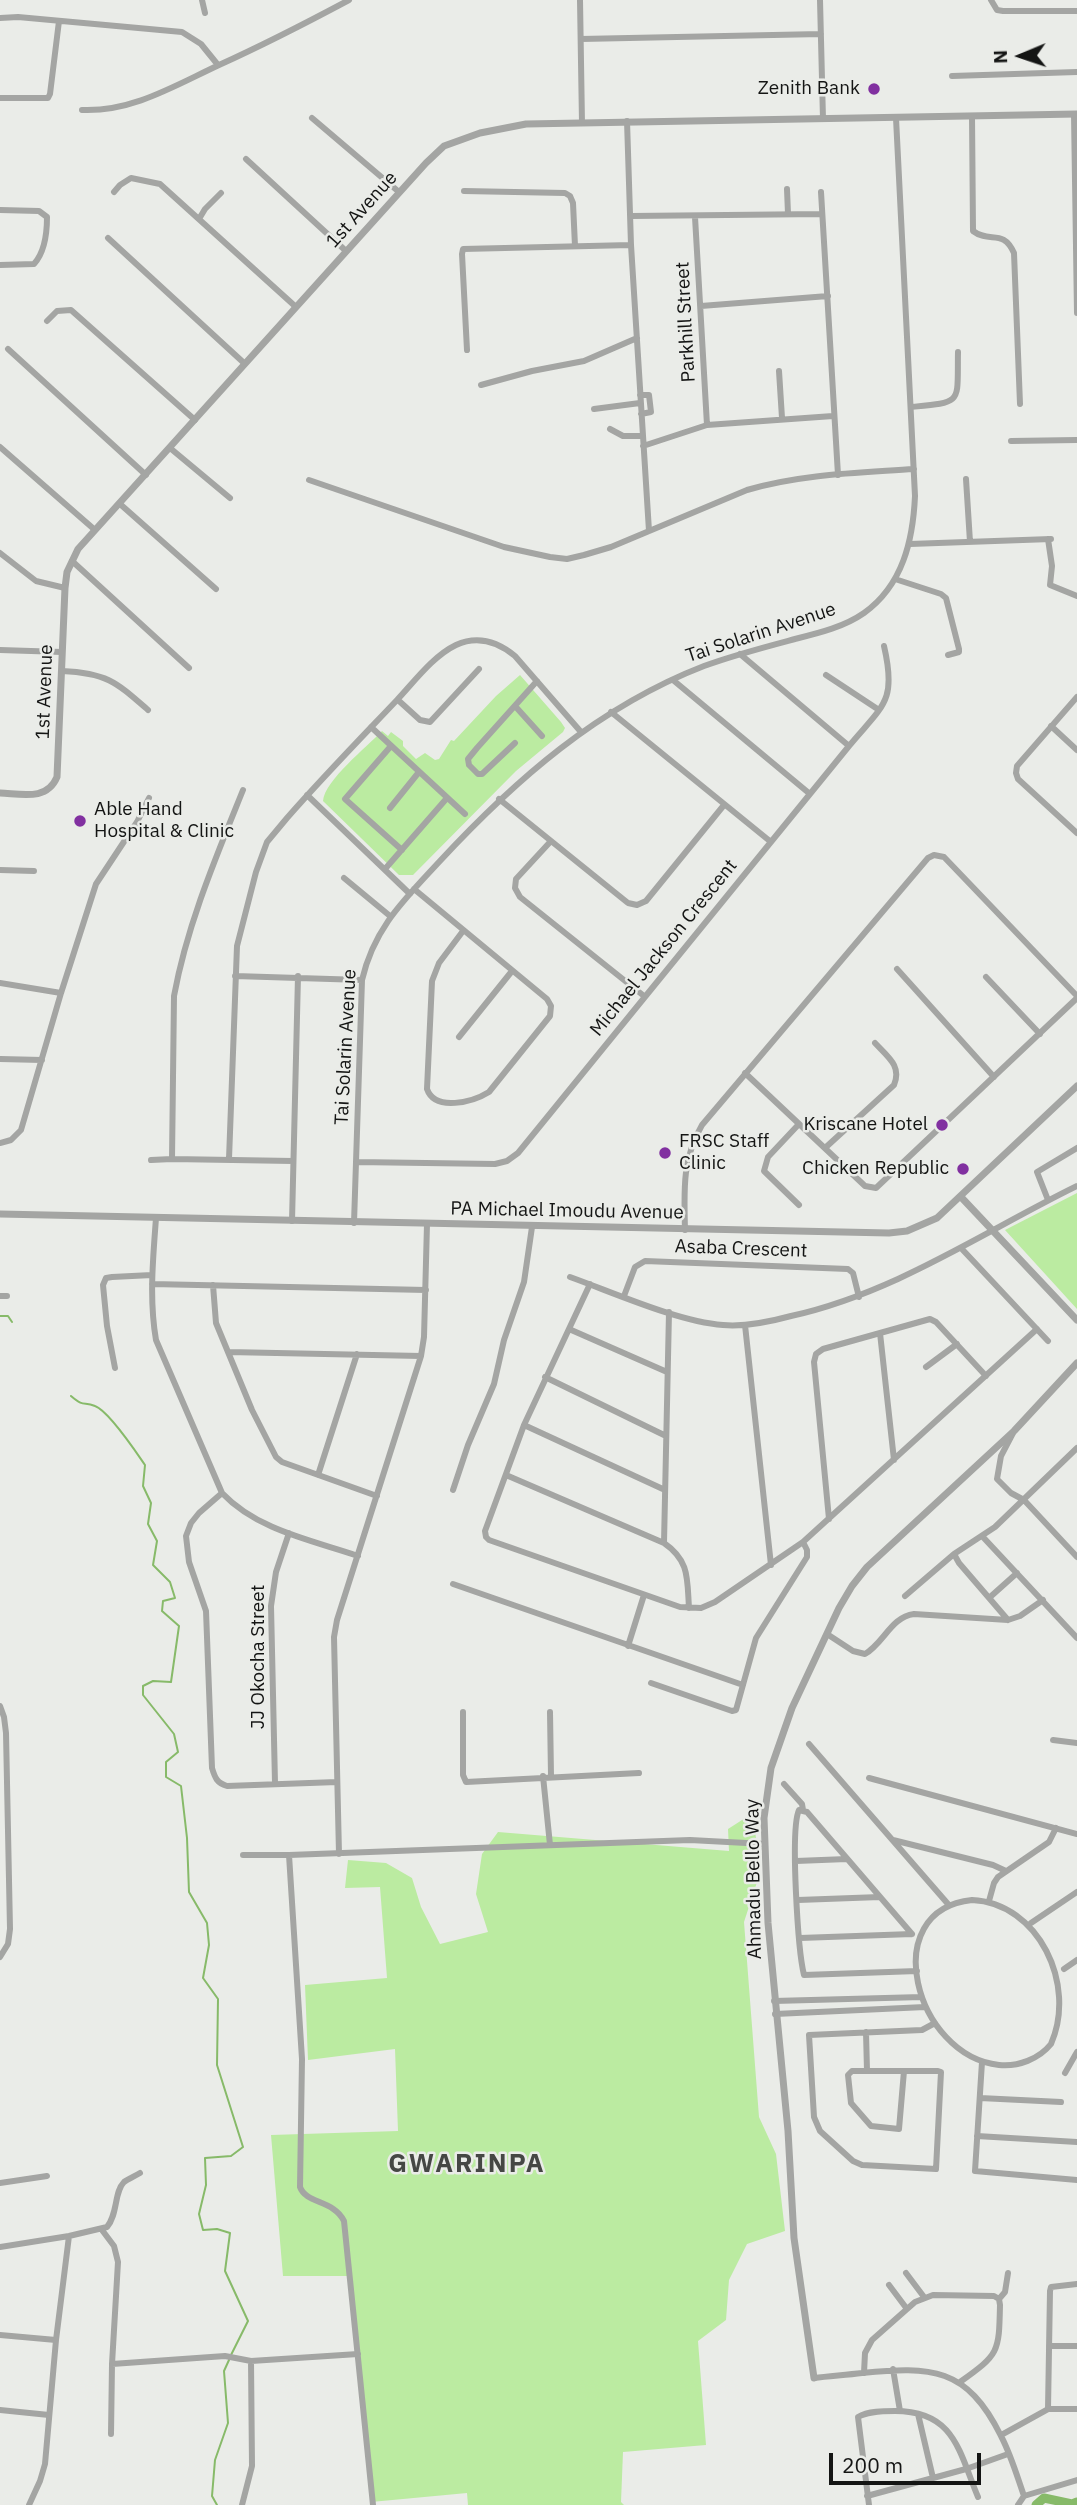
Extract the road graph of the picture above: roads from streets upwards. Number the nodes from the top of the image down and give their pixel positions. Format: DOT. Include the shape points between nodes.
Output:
graph roads {
  1 [pos="202,0"];
  2 [pos="349,0"];
  3 [pos="580,0"];
  4 [pos="820,0"];
  5 [pos="991,0"];
  6 [pos="1050,0"];
  7 [pos="1050,11"];
  8 [pos="1077,11"];
  9 [pos="205,13"];
  10 [pos="0,18"];
  11 [pos="59,21"];
  12 [pos="821,34"];
  13 [pos="581,39"];
  14 [pos="218,65"];
  15 [pos="1077,72"];
  16 [pos="952,76"];
  17 [pos="0,98"];
  18 [pos="82,110"];
  19 [pos="1076,114"];
  20 [pos="972,116"];
  21 [pos="312,118"];
  22 [pos="823,118"];
  23 [pos="896,118"];
  24 [pos="627,121"];
  25 [pos="582,122"];
  26 [pos="246,159"];
  27 [pos="1076,159"];
  28 [pos="787,189"];
  29 [pos="464,191"];
  30 [pos="114,192"];
  31 [pos="399,192"];
  32 [pos="821,192"];
  33 [pos="220,193"];
  34 [pos="0,210"];
  35 [pos="822,214"];
  36 [pos="788,215"];
  37 [pos="631,216"];
  38 [pos="695,217"];
  39 [pos="199,219"];
  40 [pos="1076,220"];
  41 [pos="108,239"];
  42 [pos="631,245"];
  43 [pos="575,246"];
  44 [pos="346,251"];
  45 [pos="0,265"];
  46 [pos="828,296"];
  47 [pos="701,306"];
  48 [pos="296,307"];
  49 [pos="1077,313"];
  50 [pos="47,321"];
  51 [pos="636,338"];
  52 [pos="8,349"];
  53 [pos="467,350"];
  54 [pos="958,352"];
  55 [pos="244,363"];
  56 [pos="779,371"];
  57 [pos="481,385"];
  58 [pos="640,399"];
  59 [pos="1020,404"];
  60 [pos="911,408"];
  61 [pos="594,409"];
  62 [pos="641,414"];
  63 [pos="834,416"];
  64 [pos="782,418"];
  65 [pos="195,420"];
  66 [pos="707,425"];
  67 [pos="610,429"];
  68 [pos="642,436"];
  69 [pos="1077,440"];
  70 [pos="1011,441"];
  71 [pos="643,446"];
  72 [pos="0,447"];
  73 [pos="170,448"];
  74 [pos="914,469"];
  75 [pos="146,475"];
  76 [pos="838,475"];
  77 [pos="966,479"];
  78 [pos="309,480"];
  79 [pos="230,498"];
  80 [pos="120,504"];
  81 [pos="95,530"];
  82 [pos="649,531"];
  83 [pos="970,541"];
  84 [pos="910,544"];
  85 [pos="0,553"];
  86 [pos="72,561"];
  87 [pos="895,579"];
  88 [pos="65,588"];
  89 [pos="216,589"];
  90 [pos="1077,596"];
  91 [pos="884,646"];
  92 [pos="0,650"];
  93 [pos="62,652"];
  94 [pos="740,654"];
  95 [pos="948,654"];
  96 [pos="189,668"];
  97 [pos="479,669"];
  98 [pos="62,671"];
  99 [pos="826,675"];
  100 [pos="673,680"];
  101 [pos="537,681"];
  102 [pos="1077,697"];
  103 [pos="398,699"];
  104 [pos="515,706"];
  105 [pos="148,710"];
  106 [pos="879,710"];
  107 [pos="611,712"];
  108 [pos="1051,726"];
  109 [pos="371,727"];
  110 [pos="580,732"];
  111 [pos="542,736"];
  112 [pos="515,743"];
  113 [pos="391,746"];
  114 [pos="849,746"];
  115 [pos="1077,750"];
  116 [pos="419,772"];
  117 [pos="243,790"];
  118 [pos="0,793"];
  119 [pos="810,794"];
  120 [pos="307,795"];
  121 [pos="149,798"];
  122 [pos="447,798"];
  123 [pos="499,799"];
  124 [pos="724,805"];
  125 [pos="390,808"];
  126 [pos="465,814"];
  127 [pos="1077,833"];
  128 [pos="551,841"];
  129 [pos="771,842"];
  130 [pos="402,850"];
  131 [pos="385,869"];
  132 [pos="0,870"];
  133 [pos="34,871"];
  134 [pos="344,878"];
  135 [pos="412,892"];
  136 [pos="390,916"];
  137 [pos="463,931"];
  138 [pos="897,969"];
  139 [pos="512,971"];
  140 [pos="235,976"];
  141 [pos="298,976"];
  142 [pos="986,976"];
  143 [pos="362,979"];
  144 [pos="0,983"];
  145 [pos="61,993"];
  146 [pos="644,996"];
  147 [pos="1077,997"];
  148 [pos="1040,1034"];
  149 [pos="459,1037"];
  150 [pos="876,1044"];
  151 [pos="0,1059"];
  152 [pos="42,1060"];
  153 [pos="745,1073"];
  154 [pos="994,1077"];
  155 [pos="1077,1086"];
  156 [pos="799,1124"];
  157 [pos="0,1143"];
  158 [pos="1077,1148"];
  159 [pos="825,1149"];
  160 [pos="172,1159"];
  161 [pos="229,1159"];
  162 [pos="151,1160"];
  163 [pos="293,1161"];
  164 [pos="356,1162"];
  165 [pos="1077,1186"];
  166 [pos="961,1197"];
  167 [pos="1048,1200"];
  168 [pos="799,1205"];
  169 [pos="0,1214"];
  170 [pos="156,1218"];
  171 [pos="292,1221"];
  172 [pos="354,1223"];
  173 [pos="427,1224"];
  174 [pos="532,1227"];
  175 [pos="685,1230"];
  176 [pos="991,1230"];
  177 [pos="961,1248"];
  178 [pos="152,1275"];
  179 [pos="570,1277"];
  180 [pos="152,1284"];
  181 [pos="590,1284"];
  182 [pos="213,1286"];
  183 [pos="426,1290"];
  184 [pos="624,1296"];
  185 [pos="859,1297"];
  186 [pos="669,1312"];
  187 [pos="1077,1320"];
  188 [pos="745,1325"];
  189 [pos="569,1329"];
  190 [pos="1037,1329"];
  191 [pos="880,1333"];
  192 [pos="1048,1341"];
  193 [pos="957,1344"];
  194 [pos="228,1352"];
  195 [pos="357,1354"];
  196 [pos="421,1356"];
  197 [pos="1077,1363"];
  198 [pos="926,1367"];
  199 [pos="115,1368"];
  200 [pos="667,1372"];
  201 [pos="986,1376"];
  202 [pos="545,1377"];
  203 [pos="524,1425"];
  204 [pos="1014,1431"];
  205 [pos="666,1436"];
  206 [pos="1074,1451"];
  207 [pos="1077,1459"];
  208 [pos="894,1460"];
  209 [pos="318,1475"];
  210 [pos="506,1475"];
  211 [pos="453,1490"];
  212 [pos="665,1490"];
  213 [pos="222,1493"];
  214 [pos="377,1496"];
  215 [pos="1024,1500"];
  216 [pos="829,1519"];
  217 [pos="289,1533"];
  218 [pos="982,1536"];
  219 [pos="803,1542"];
  220 [pos="664,1543"];
  221 [pos="954,1555"];
  222 [pos="358,1556"];
  223 [pos="1077,1557"];
  224 [pos="771,1564"];
  225 [pos="1017,1573"];
  226 [pos="453,1584"];
  227 [pos="644,1595"];
  228 [pos="905,1596"];
  229 [pos="989,1598"];
  230 [pos="1043,1600"];
  231 [pos="688,1608"];
  232 [pos="1008,1620"];
  233 [pos="827,1634"];
  234 [pos="1077,1638"];
  235 [pos="628,1646"];
  236 [pos="651,1683"];
  237 [pos="743,1685"];
  238 [pos="0,1706"];
  239 [pos="463,1712"];
  240 [pos="550,1712"];
  241 [pos="1053,1741"];
  242 [pos="1077,1743"];
  243 [pos="809,1744"];
  244 [pos="3,1752"];
  245 [pos="639,1773"];
  246 [pos="547,1776"];
  247 [pos="869,1778"];
  248 [pos="337,1782"];
  249 [pos="275,1783"];
  250 [pos="783,1784"];
  251 [pos="803,1810"];
  252 [pos="1056,1828"];
  253 [pos="1077,1834"];
  254 [pos="892,1840"];
  255 [pos="550,1844"];
  256 [pos="765,1844"];
  257 [pos="243,1854"];
  258 [pos="340,1854"];
  259 [pos="289,1855"];
  260 [pos="847,1859"];
  261 [pos="796,1861"];
  262 [pos="1006,1871"];
  263 [pos="1077,1892"];
  264 [pos="880,1897"];
  265 [pos="798,1900"];
  266 [pos="989,1901"];
  267 [pos="948,1904"];
  268 [pos="1031,1923"];
  269 [pos="912,1934"];
  270 [pos="921,1934"];
  271 [pos="800,1938"];
  272 [pos="0,1957"];
  273 [pos="1077,1960"];
  274 [pos="1064,1969"];
  275 [pos="917,1971"];
  276 [pos="1067,1981"];
  277 [pos="922,1997"];
  278 [pos="797,2000"];
  279 [pos="774,2001"];
  280 [pos="925,2007"];
  281 [pos="797,2013"];
  282 [pos="1067,2013"];
  283 [pos="775,2014"];
  284 [pos="935,2023"];
  285 [pos="866,2032"];
  286 [pos="1077,2052"];
  287 [pos="982,2062"];
  288 [pos="867,2071"];
  289 [pos="904,2071"];
  290 [pos="1065,2073"];
  291 [pos="980,2098"];
  292 [pos="1061,2102"];
  293 [pos="977,2136"];
  294 [pos="1077,2142"];
  295 [pos="140,2173"];
  296 [pos="47,2176"];
  297 [pos="1077,2180"];
  298 [pos="0,2183"];
  299 [pos="102,2230"];
  300 [pos="69,2236"];
  301 [pos="0,2247"];
  302 [pos="906,2273"];
  303 [pos="1008,2273"];
  304 [pos="1077,2284"];
  305 [pos="889,2285"];
  306 [pos="924,2297"];
  307 [pos="999,2299"];
  308 [pos="907,2309"];
  309 [pos="0,2334"];
  310 [pos="56,2340"];
  311 [pos="1049,2346"];
  312 [pos="1077,2346"];
  313 [pos="358,2354"];
  314 [pos="249,2361"];
  315 [pos="112,2364"];
  316 [pos="892,2369"];
  317 [pos="864,2373"];
  318 [pos="814,2378"];
  319 [pos="960,2382"];
  320 [pos="1048,2409"];
  321 [pos="1077,2409"];
  322 [pos="0,2410"];
  323 [pos="901,2411"];
  324 [pos="918,2414"];
  325 [pos="49,2415"];
  326 [pos="111,2434"];
  327 [pos="1001,2435"];
  328 [pos="1008,2454"];
  329 [pos="966,2469"];
  330 [pos="933,2478"];
  331 [pos="1077,2480"];
  332 [pos="867,2496"];
  333 [pos="1024,2496"];
  334 [pos="978,2497"];
  335 [pos="29,2505"];
  336 [pos="242,2505"];
  337 [pos="373,2505"];
  338 [pos="869,2505"];
  339 [pos="1018,2505"];
  1 -- 9 [label="street"];
  2 -- 14 [label="street"];
  3 -- 13 [label="street"];
  4 -- 12 [label="street"];
  5 -- 7 [label="street" via="997,10"];
  6 -- 7 [label="street"];
  7 -- 8 [label="street"];
  10 -- 11 [label="street"];
  11 -- 14 [label="street" via="183,32 201,44"];
  11 -- 17 [label="street" via="48,98"];
  12 -- 13 [label="street"];
  12 -- 22 [label="street"];
  13 -- 25 [label="street"];
  14 -- 18 [label="street" via="142,101"];
  15 -- 16 [label="street"];
  19 -- 20 [label="street, 1st Avenue"];
  19 -- 27 [label="street"];
  20 -- 23 [label="street, 1st Avenue"];
  20 -- 59 [label="street" via="973,231 1007,240 1014,253"];
  21 -- 31 [label="street"];
  22 -- 23 [label="street, 1st Avenue"];
  22 -- 24 [label="street, 1st Avenue"];
  23 -- 60 [label="street, Tai Solarin Avenue"];
  24 -- 25 [label="street, 1st Avenue"];
  24 -- 37 [label="street"];
  25 -- 31 [label="street, 1st Avenue" via="517,124 480,132 444,146"];
  26 -- 44 [label="street"];
  27 -- 40 [label="street"];
  28 -- 36 [label="street"];
  29 -- 43 [label="street" via="565,193 573,203"];
  30 -- 39 [label="street" via="131,178 160,184"];
  31 -- 44 [label="street, 1st Avenue"];
  32 -- 35 [label="street"];
  33 -- 39 [label="street"];
  34 -- 45 [label="street" via="40,211 47,226 34,264"];
  35 -- 36 [label="street"];
  35 -- 46 [label="street"];
  36 -- 38 [label="street"];
  37 -- 38 [label="street"];
  37 -- 42 [label="street"];
  38 -- 47 [label="street, Parkhill Street"];
  39 -- 48 [label="street"];
  40 -- 49 [label="street"];
  41 -- 55 [label="street"];
  42 -- 43 [label="street"];
  42 -- 51 [label="street"];
  43 -- 53 [label="street" via="463,249"];
  44 -- 48 [label="street, 1st Avenue"];
  46 -- 47 [label="street"];
  46 -- 63 [label="street"];
  47 -- 66 [label="street, Parkhill Street"];
  48 -- 55 [label="street, 1st Avenue"];
  50 -- 65 [label="street" via="57,311 71,310"];
  51 -- 57 [label="street" via="584,361"];
  51 -- 58 [label="street"];
  52 -- 75 [label="street"];
  54 -- 60 [label="street" via="954,399"];
  55 -- 65 [label="street, 1st Avenue"];
  56 -- 64 [label="street"];
  58 -- 61 [label="street"];
  58 -- 62 [label="street"];
  58 -- 62 [label="street" via="651,397 651,412"];
  60 -- 74 [label="street, Tai Solarin Avenue"];
  62 -- 68 [label="street"];
  63 -- 64 [label="street"];
  63 -- 76 [label="street"];
  64 -- 66 [label="street"];
  65 -- 73 [label="street, 1st Avenue"];
  66 -- 71 [label="street"];
  67 -- 68 [label="street" via="623,436"];
  68 -- 71 [label="street"];
  69 -- 70 [label="street"];
  71 -- 82 [label="street"];
  72 -- 81 [label="street"];
  73 -- 75 [label="street, 1st Avenue"];
  73 -- 79 [label="street"];
  74 -- 76 [label="street"];
  74 -- 84 [label="street, Tai Solarin Avenue"];
  75 -- 80 [label="street, 1st Avenue"];
  76 -- 82 [label="street" via="792,479 747,490"];
  77 -- 83 [label="street"];
  78 -- 82 [label="street" via="504,547 550,557 584,555"];
  80 -- 81 [label="street, 1st Avenue"];
  80 -- 89 [label="street"];
  81 -- 86 [label="street, 1st Avenue"];
  83 -- 84 [label="street"];
  83 -- 90 [label="street" via="1049,539 1050,585"];
  84 -- 87 [label="street, Tai Solarin Avenue"];
  85 -- 88 [label="street" via="36,581"];
  86 -- 88 [label="street, 1st Avenue"];
  86 -- 96 [label="street"];
  87 -- 94 [label="street, Tai Solarin Avenue" via="877,602 847,623"];
  87 -- 95 [label="street" via="946,598 960,649"];
  88 -- 93 [label="street, 1st Avenue"];
  91 -- 106 [label="street" via="890,689"];
  92 -- 93 [label="street"];
  93 -- 98 [label="street, 1st Avenue"];
  94 -- 100 [label="street, Tai Solarin Avenue"];
  94 -- 114 [label="street"];
  97 -- 103 [label="street" via="430,722 423,722"];
  98 -- 105 [label="street" via="107,678"];
  98 -- 118 [label="street, 1st Avenue" via="53,787 37,794"];
  99 -- 106 [label="street"];
  100 -- 107 [label="street, Tai Solarin Avenue"];
  100 -- 119 [label="street"];
  101 -- 103 [label="street" via="504,646 469,641 441,655"];
  101 -- 104 [label="street"];
  101 -- 110 [label="street"];
  102 -- 108 [label="street"];
  103 -- 109 [label="street"];
  104 -- 111 [label="street"];
  104 -- 112 [label="street" via="468,759 469,765 482,774"];
  106 -- 114 [label="street, Michael Jackson Crescent"];
  107 -- 110 [label="street, Tai Solarin Avenue"];
  107 -- 124 [label="street"];
  108 -- 115 [label="street"];
  108 -- 127 [label="street" via="1016,773"];
  109 -- 113 [label="street"];
  109 -- 120 [label="street"];
  110 -- 123 [label="street, Tai Solarin Avenue"];
  113 -- 116 [label="street"];
  113 -- 130 [label="street" via="345,799"];
  114 -- 119 [label="street, Michael Jackson Crescent"];
  116 -- 122 [label="street"];
  116 -- 125 [label="street"];
  117 -- 160 [label="street" via="210,872 178,975"];
  119 -- 129 [label="street, Michael Jackson Crescent"];
  120 -- 131 [label="street"];
  120 -- 140 [label="street" via="267,842 241,923"];
  121 -- 145 [label="street" via="96,884"];
  122 -- 126 [label="street"];
  122 -- 130 [label="street"];
  123 -- 128 [label="street"];
  123 -- 135 [label="street, Tai Solarin Avenue"];
  124 -- 128 [label="street" via="646,901 637,905 628,903"];
  124 -- 129 [label="street"];
  128 -- 146 [label="street" via="516,879 520,897"];
  129 -- 146 [label="street, Michael Jackson Crescent"];
  130 -- 131 [label="street"];
  131 -- 135 [label="street"];
  132 -- 133 [label="street"];
  134 -- 136 [label="street"];
  135 -- 136 [label="street, Tai Solarin Avenue"];
  135 -- 137 [label="street"];
  136 -- 143 [label="street, Tai Solarin Avenue" via="367,956"];
  137 -- 139 [label="street"];
  137 -- 139 [label="street" via="439,963 432,981 427,1089 435,1100 466,1101 489,1092 550,1016 547,999"];
  138 -- 154 [label="street"];
  139 -- 149 [label="street"];
  140 -- 141 [label="street"];
  140 -- 161 [label="street"];
  141 -- 143 [label="street"];
  141 -- 163 [label="street"];
  142 -- 148 [label="street"];
  143 -- 164 [label="street, Tai Solarin Avenue"];
  144 -- 145 [label="street"];
  145 -- 152 [label="street"];
  146 -- 164 [label="street, Michael Jackson Crescent" via="554,1111 507,1161"];
  147 -- 148 [label="street"];
  147 -- 153 [label="street" via="944,857 934,855"];
  148 -- 154 [label="street"];
  150 -- 159 [label="street" via="897,1067 894,1085"];
  151 -- 152 [label="street"];
  152 -- 157 [label="street" via="21,1130"];
  153 -- 156 [label="street"];
  153 -- 175 [label="street" via="694,1138 685,1178"];
  154 -- 159 [label="street" via="876,1188 865,1186"];
  155 -- 166 [label="street, PA Michael Imoudu Avenue"];
  156 -- 159 [label="street"];
  156 -- 168 [label="street" via="768,1157 764,1171"];
  158 -- 167 [label="street" via="1037,1172"];
  160 -- 161 [label="street"];
  160 -- 162 [label="street"];
  161 -- 163 [label="street"];
  163 -- 171 [label="street"];
  164 -- 172 [label="street, Tai Solarin Avenue"];
  165 -- 167 [label="street"];
  166 -- 175 [label="street, PA Michael Imoudu Avenue" via="937,1218 907,1231"];
  166 -- 176 [label="street"];
  167 -- 176 [label="street"];
  169 -- 170 [label="street, PA Michael Imoudu Avenue"];
  170 -- 171 [label="street, PA Michael Imoudu Avenue"];
  170 -- 178 [label="street"];
  171 -- 172 [label="street, PA Michael Imoudu Avenue"];
  172 -- 173 [label="street, PA Michael Imoudu Avenue"];
  173 -- 174 [label="street, PA Michael Imoudu Avenue"];
  173 -- 183 [label="street"];
  174 -- 175 [label="street, PA Michael Imoudu Avenue"];
  174 -- 211 [label="street" via="524,1282 494,1384"];
  176 -- 177 [label="street"];
  176 -- 187 [label="street"];
  177 -- 185 [label="street"];
  177 -- 190 [label="street"];
  178 -- 180 [label="street"];
  178 -- 199 [label="street" via="106,1278 103,1284"];
  179 -- 181 [label="street"];
  180 -- 182 [label="street"];
  180 -- 213 [label="street" via="156,1340"];
  181 -- 184 [label="street"];
  181 -- 189 [label="street"];
  182 -- 183 [label="street"];
  182 -- 194 [label="street" via="216,1323"];
  183 -- 196 [label="street"];
  184 -- 185 [label="street, Asaba Crescent" via="635,1267 645,1261 848,1269"];
  184 -- 186 [label="street"];
  185 -- 188 [label="street"];
  186 -- 188 [label="street" via="722,1325"];
  186 -- 200 [label="street"];
  188 -- 224 [label="street"];
  189 -- 200 [label="street"];
  189 -- 202 [label="street"];
  190 -- 192 [label="street"];
  190 -- 201 [label="street"];
  191 -- 193 [label="street" via="930,1319"];
  191 -- 208 [label="street"];
  191 -- 216 [label="street" via="816,1354"];
  193 -- 198 [label="street"];
  193 -- 201 [label="street"];
  194 -- 195 [label="street"];
  194 -- 209 [label="street" via="271,1451 282,1462"];
  195 -- 196 [label="street"];
  195 -- 209 [label="street"];
  196 -- 214 [label="street"];
  197 -- 204 [label="street, Ahmadu Bello Way"];
  200 -- 205 [label="street"];
  201 -- 208 [label="street"];
  202 -- 203 [label="street"];
  202 -- 205 [label="street"];
  203 -- 210 [label="street"];
  203 -- 212 [label="street"];
  204 -- 215 [label="street" via="1001,1456 997,1479"];
  204 -- 233 [label="street, Ahmadu Bello Way" via="867,1567"];
  205 -- 212 [label="street"];
  206 -- 207 [label="street"];
  206 -- 215 [label="street"];
  208 -- 216 [label="street"];
  209 -- 214 [label="street"];
  210 -- 220 [label="street"];
  210 -- 227 [label="street" via="485,1537"];
  212 -- 220 [label="street"];
  213 -- 217 [label="street" via="247,1516"];
  213 -- 249 [label="street" via="199,1513 186,1536 186,1550 206,1611 212,1768 219,1783 227,1786"];
  214 -- 222 [label="street"];
  215 -- 218 [label="street"];
  215 -- 223 [label="street"];
  216 -- 219 [label="street"];
  217 -- 222 [label="street"];
  217 -- 249 [label="street, JJ Okocha Street" via="271,1606"];
  218 -- 221 [label="street"];
  218 -- 225 [label="street"];
  219 -- 224 [label="street"];
  219 -- 237 [label="street" via="807,1557 756,1638"];
  220 -- 231 [label="street" via="684,1563"];
  221 -- 228 [label="street"];
  221 -- 229 [label="street"];
  222 -- 248 [label="street" via="334,1637"];
  224 -- 231 [label="street" via="715,1602"];
  225 -- 229 [label="street"];
  225 -- 230 [label="street"];
  226 -- 235 [label="street"];
  227 -- 231 [label="street"];
  227 -- 235 [label="street"];
  229 -- 232 [label="street"];
  230 -- 232 [label="street"];
  230 -- 234 [label="street"];
  232 -- 233 [label="street" via="905,1615 865,1654"];
  233 -- 256 [label="street, Ahmadu Bello Way" via="792,1708 771,1768"];
  235 -- 237 [label="street"];
  236 -- 237 [label="street" via="732,1711 739,1707"];
  238 -- 244 [label="street"];
  239 -- 246 [label="street" via="466,1782"];
  240 -- 246 [label="street"];
  241 -- 242 [label="street"];
  243 -- 254 [label="street"];
  244 -- 272 [label="street" via="9,1928 8,1944"];
  245 -- 246 [label="street"];
  246 -- 255 [label="street"];
  247 -- 252 [label="street"];
  248 -- 249 [label="street"];
  248 -- 258 [label="street"];
  250 -- 251 [label="street"];
  251 -- 260 [label="street"];
  251 -- 261 [label="street" via="797,1814"];
  252 -- 253 [label="street"];
  252 -- 262 [label="street" via="1049,1842"];
  254 -- 262 [label="street"];
  254 -- 267 [label="street"];
  255 -- 256 [label="street" via="690,1840"];
  255 -- 258 [label="street"];
  256 -- 279 [label="street, Ahmadu Bello Way"];
  257 -- 259 [label="street"];
  258 -- 259 [label="street"];
  259 -- 313 [label="street" via="302,2059 300,2188 303,2195 332,2206 344,2221"];
  260 -- 261 [label="street"];
  260 -- 264 [label="street"];
  261 -- 265 [label="street"];
  262 -- 266 [label="street" via="994,1883"];
  263 -- 268 [label="street"];
  264 -- 265 [label="street"];
  264 -- 269 [label="street"];
  265 -- 271 [label="street"];
  266 -- 267 [label="street"];
  266 -- 268 [label="street" via="1005,1905"];
  267 -- 270 [label="street"];
  268 -- 274 [label="street" via="1047,1939"];
  269 -- 270 [label="street"];
  269 -- 271 [label="street"];
  270 -- 275 [label="street"];
  271 -- 275 [label="street" via="802,1970 807,1976"];
  273 -- 274 [label="street"];
  274 -- 276 [label="street"];
  275 -- 277 [label="street"];
  277 -- 278 [label="street"];
  277 -- 280 [label="street"];
  278 -- 279 [label="street"];
  278 -- 281 [label="street"];
  279 -- 283 [label="street, Ahmadu Bello Way"];
  280 -- 281 [label="street"];
  280 -- 284 [label="street"];
  281 -- 283 [label="street"];
  282 -- 287 [label="street" via="1055,2038 1038,2055 1006,2066"];
  283 -- 318 [label="street, Ahmadu Bello Way" via="794,2238"];
  284 -- 285 [label="street" via="922,2029"];
  284 -- 287 [label="street" via="952,2044"];
  285 -- 288 [label="street"];
  285 -- 289 [label="street" via="812,2034 808,2038 817,2126 857,2163 936,2169 941,2072"];
  286 -- 290 [label="street"];
  287 -- 291 [label="street"];
  288 -- 289 [label="street"];
  288 -- 289 [label="street" via="849,2072 851,2103 872,2126 894,2129 901,2125"];
  291 -- 292 [label="street"];
  291 -- 293 [label="street"];
  293 -- 294 [label="street"];
  293 -- 297 [label="street" via="978,2173"];
  295 -- 299 [label="street" via="124,2183 111,2223"];
  296 -- 298 [label="street"];
  299 -- 300 [label="street"];
  299 -- 315 [label="street" via="114,2246 118,2262"];
  300 -- 301 [label="street"];
  300 -- 310 [label="street"];
  302 -- 306 [label="street"];
  303 -- 307 [label="street"];
  304 -- 311 [label="street" via="1051,2287"];
  305 -- 308 [label="street"];
  306 -- 307 [label="street"];
  306 -- 308 [label="street"];
  307 -- 319 [label="street" via="996,2352"];
  308 -- 317 [label="street" via="872,2340 865,2353"];
  309 -- 310 [label="street"];
  310 -- 325 [label="street"];
  311 -- 312 [label="street"];
  311 -- 320 [label="street"];
  313 -- 314 [label="street"];
  313 -- 337 [label="street"];
  314 -- 315 [label="street" via="225,2356"];
  314 -- 336 [label="street" via="252,2466"];
  315 -- 326 [label="street"];
  316 -- 317 [label="street"];
  316 -- 319 [label="street" via="924,2370"];
  316 -- 323 [label="street"];
  317 -- 318 [label="street"];
  319 -- 327 [label="street"];
  320 -- 321 [label="street"];
  320 -- 327 [label="street"];
  322 -- 325 [label="street"];
  323 -- 324 [label="street"];
  323 -- 332 [label="street" via="858,2417"];
  324 -- 329 [label="street" via="949,2431"];
  324 -- 330 [label="street"];
  325 -- 335 [label="street" via="45,2464"];
  327 -- 328 [label="street"];
  328 -- 329 [label="street"];
  328 -- 333 [label="street"];
  329 -- 330 [label="street"];
  329 -- 334 [label="street"];
  330 -- 332 [label="street"];
  331 -- 333 [label="street"];
  332 -- 338 [label="street"];
  333 -- 339 [label="street"];
}
